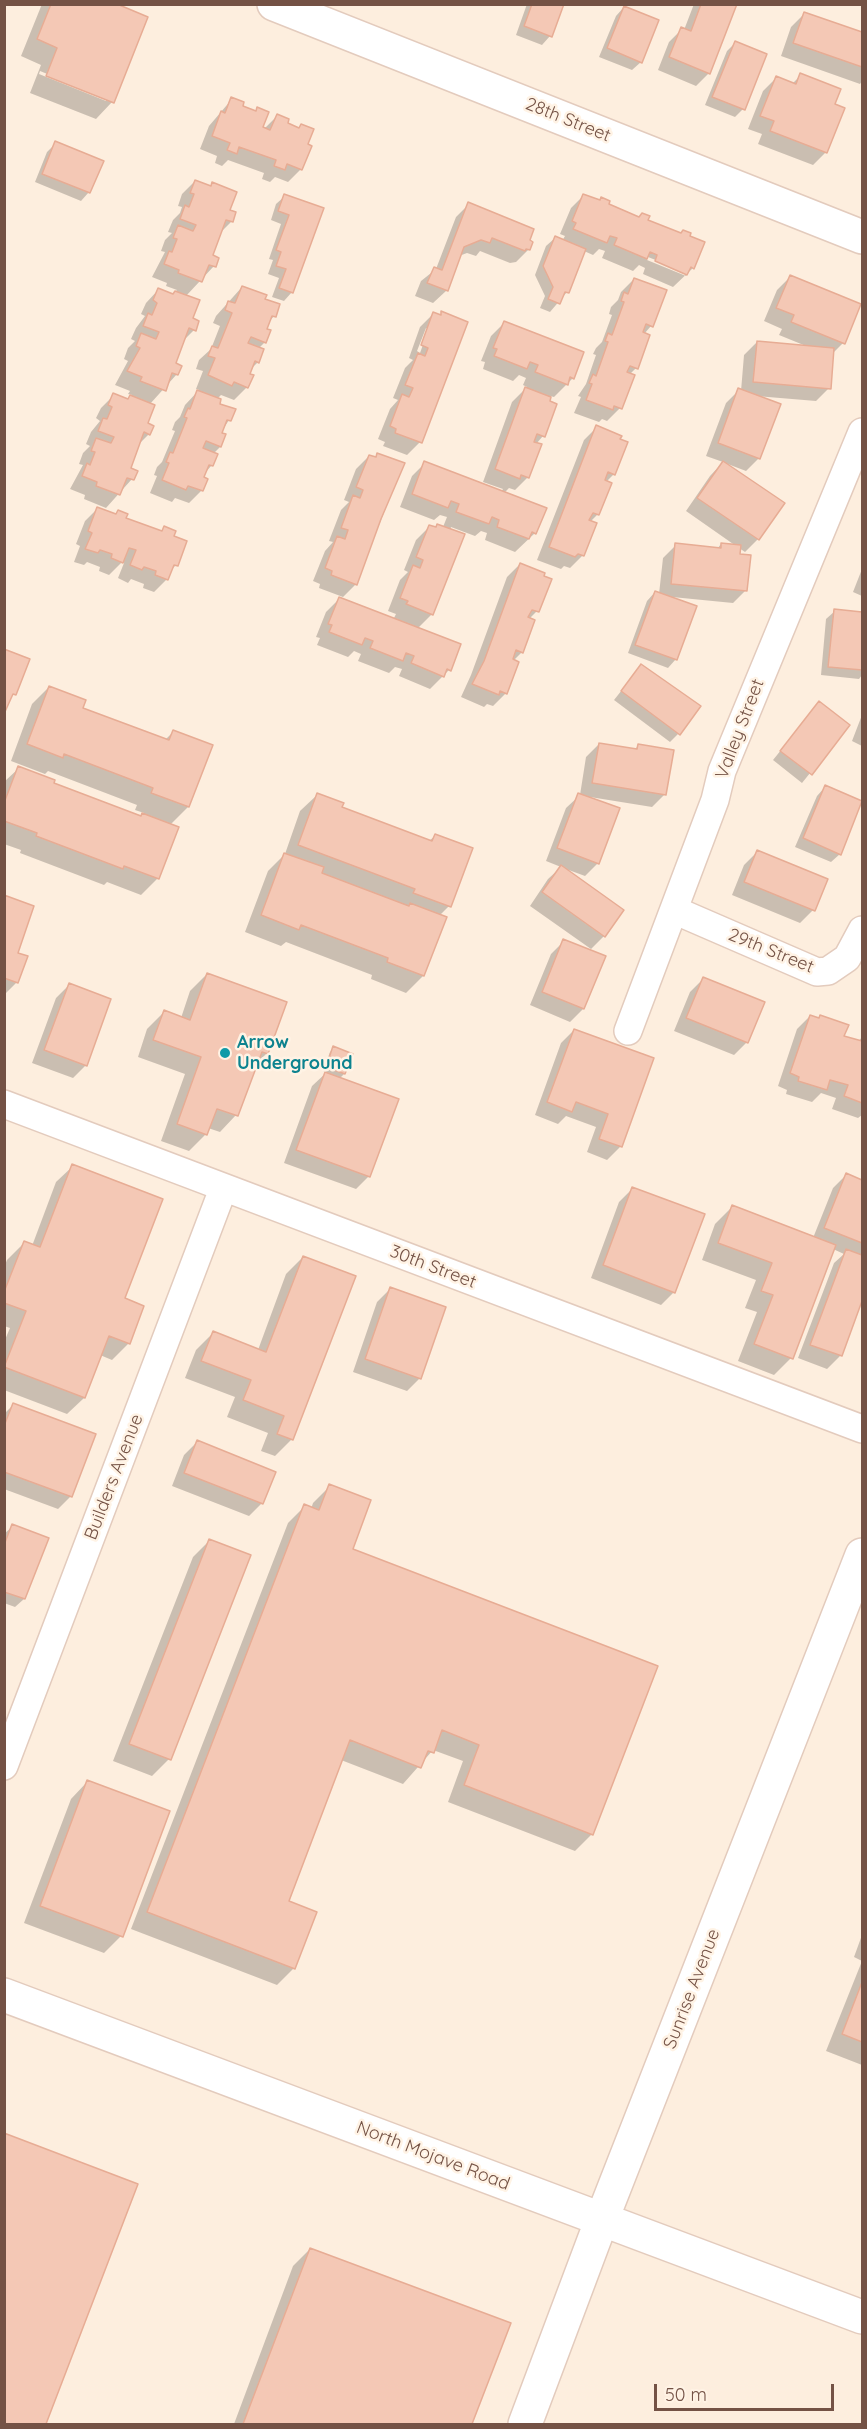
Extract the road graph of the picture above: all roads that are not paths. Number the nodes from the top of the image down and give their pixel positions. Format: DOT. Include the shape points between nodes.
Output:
graph roads {
  1 [pos="274,4"];
  2 [pos="862,237"];
  3 [pos="862,432"];
  4 [pos="852,489"];
  5 [pos="674,910"];
  6 [pos="862,930"];
  7 [pos="855,964"];
  8 [pos="628,1031"];
  9 [pos="4,1104"];
  10 [pos="223,1189"];
  11 [pos="862,1429"];
  12 [pos="862,1555"];
  13 [pos="4,1766"];
  14 [pos="4,1995"];
  15 [pos="602,2219"];
  16 [pos="862,2317"];
  17 [pos="525,2424"];
  1 -- 2 [label="street, 28th Street"];
  3 -- 4 [label="street, Valley Street"];
  4 -- 5 [label="street, Valley Street" via="785,615 722,771"];
  5 -- 7 [label="street, 29th Street" via="817,972"];
  5 -- 8 [label="street, Valley Street"];
  6 -- 7 [label="street"];
  9 -- 10 [label="street, 30th Street"];
  10 -- 11 [label="street, 30th Street"];
  10 -- 13 [label="street, Builders Avenue"];
  12 -- 15 [label="street, Sunrise Avenue"];
  14 -- 15 [label="street, North Mojave Road"];
  15 -- 16 [label="street, North Mojave Road"];
  15 -- 17 [label="street, Sunrise Avenue"];
}
